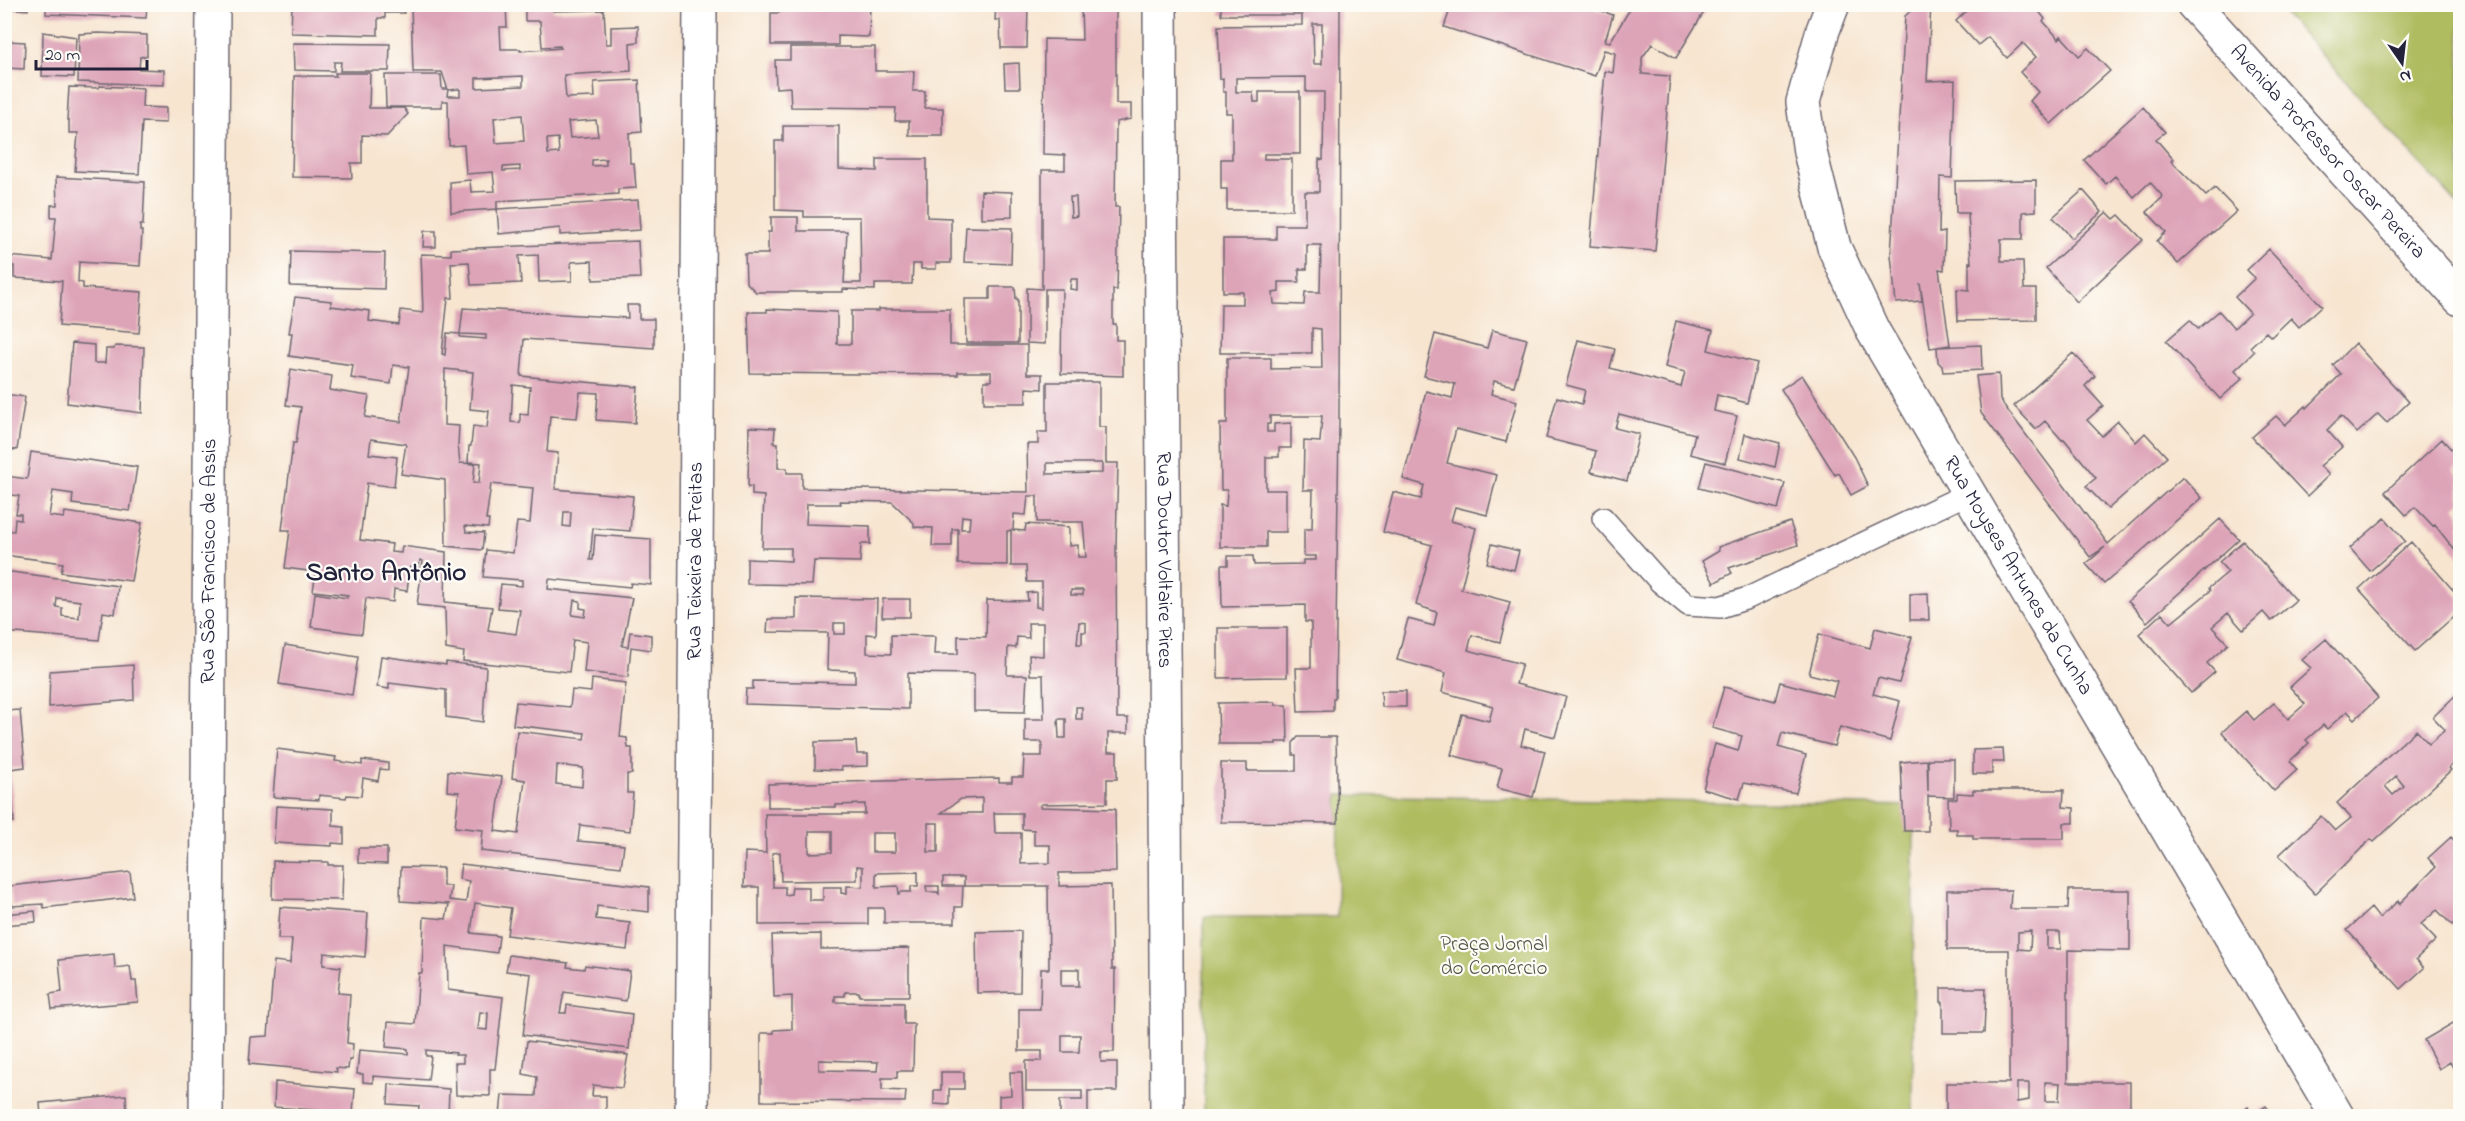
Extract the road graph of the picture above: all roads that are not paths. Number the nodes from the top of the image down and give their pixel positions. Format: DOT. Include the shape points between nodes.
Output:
graph roads {
  1 [pos="213,4"];
  2 [pos="700,4"];
  3 [pos="1160,4"];
  4 [pos="1833,4"];
  5 [pos="2193,4"];
  6 [pos="2460,299"];
  7 [pos="1969,493"];
  8 [pos="1603,518"];
  9 [pos="206,1116"];
  10 [pos="692,1116"];
  11 [pos="1167,1116"];
  12 [pos="2337,1116"];
  1 -- 9 [label="street, Rua São Francisco de Assis"];
  2 -- 10 [label="street, Rua Teixeira de Freitas"];
  3 -- 11 [label="street, Rua Doutor Voltaire Pires"];
  4 -- 7 [label="street, Rua Moyses Antunes da Cunha" via="1803,102 1810,152 1834,247 1873,331"];
  5 -- 6 [label="street, Avenida Professor Oscar Pereira"];
  7 -- 8 [label="lane" via="1748,598 1720,607 1688,605 1660,582"];
  7 -- 12 [label="street, Rua Moyses Antunes da Cunha"];
}
